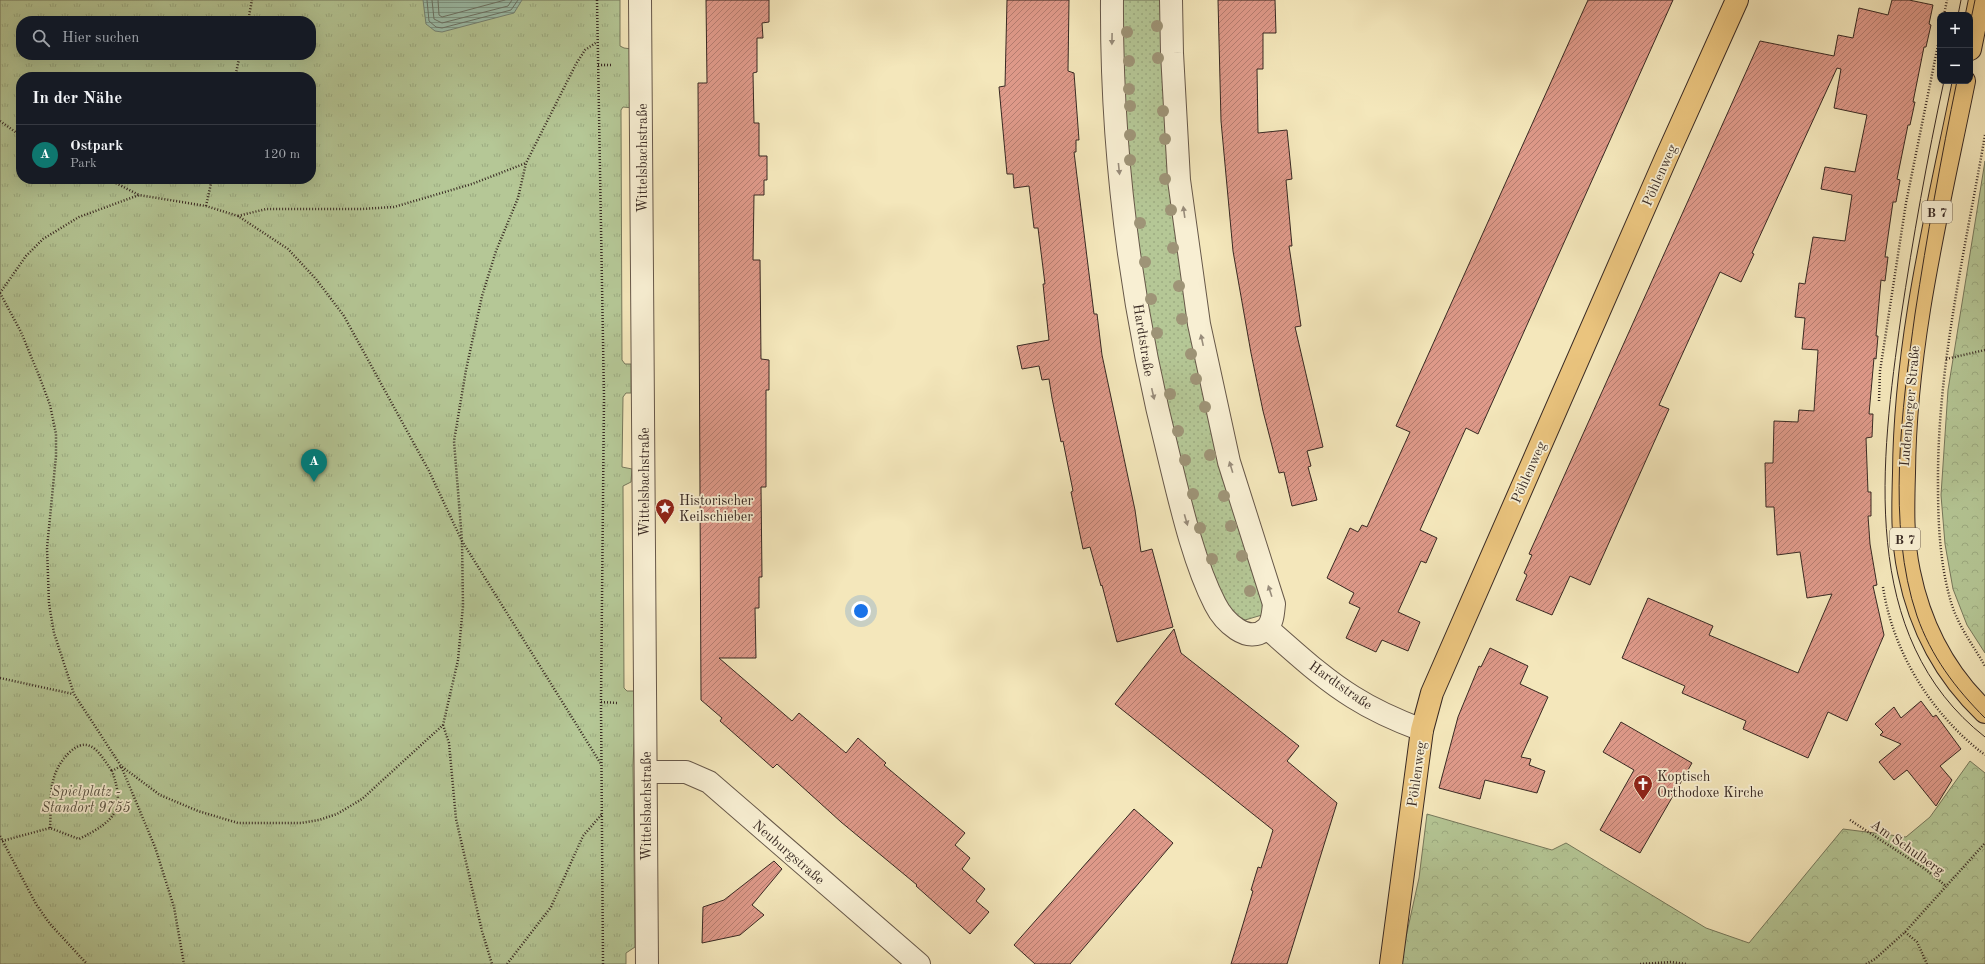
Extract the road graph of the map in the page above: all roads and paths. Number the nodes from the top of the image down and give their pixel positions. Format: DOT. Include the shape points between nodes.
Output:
graph roads {
  1 [pos="252,0"];
  2 [pos="597,0"];
  3 [pos="640,0"];
  4 [pos="1112,0"];
  5 [pos="1171,0"];
  6 [pos="1737,0"];
  7 [pos="1947,0"];
  8 [pos="1980,0"];
  9 [pos="1945,12"];
  10 [pos="249,16"];
  11 [pos="597,42"];
  12 [pos="1970,48"];
  13 [pos="239,60"];
  14 [pos="236,72"];
  15 [pos="1963,84"];
  16 [pos="0,121"];
  17 [pos="16,132"];
  18 [pos="1985,134"];
  19 [pos="526,163"];
  20 [pos="118,184"];
  21 [pos="211,184"];
  22 [pos="139,195"];
  23 [pos="206,206"];
  24 [pos="238,216"];
  25 [pos="0,293"];
  26 [pos="1985,350"];
  27 [pos="1946,359"];
  28 [pos="462,541"];
  29 [pos="1267,628"];
  30 [pos="1985,666"];
  31 [pos="0,678"];
  32 [pos="74,694"];
  33 [pos="1985,712"];
  34 [pos="443,725"];
  35 [pos="1422,730"];
  36 [pos="601,764"];
  37 [pos="121,766"];
  38 [pos="112,770"];
  39 [pos="646,772"];
  40 [pos="602,814"];
  41 [pos="1850,820"];
  42 [pos="50,828"];
  43 [pos="0,836"];
  44 [pos="2,842"];
  45 [pos="1985,843"];
  46 [pos="1946,886"];
  47 [pos="1905,932"];
  48 [pos="87,964"];
  49 [pos="184,964"];
  50 [pos="492,964"];
  51 [pos="507,964"];
  52 [pos="603,964"];
  53 [pos="647,964"];
  54 [pos="919,964"];
  55 [pos="1391,964"];
  56 [pos="1640,964"];
  57 [pos="1686,964"];
  58 [pos="1866,964"];
  59 [pos="1927,964"];
  1 -- 10 [label="path"];
  2 -- 11 [label="path"];
  3 -- 39 [label="street, Wittelsbachstraße"];
  4 -- 29 [label="street, Hardtstraße, one-way" via="1118,166 1152,390 1204,584 1220,614 1238,631 1254,634"];
  29 -- 5 [label="street, one-way" via="1273,618 1274,604 1229,462 1199,324 1180,180"];
  6 -- 35 [label="main road, Pöhlenweg" via="1466,613 1432,693"];
  7 -- 9 [label="path"];
  8 -- 12 [label="main road"];
  11 -- 19 [label="path" via="585,50 576,64"];
  11 -- 36 [label="path" via="604,398"];
  13 -- 14 [label="path"];
  15 -- 33 [label="main road, Ludenberger Straße / B 7" via="1914,344 1904,441 1903,520 1909,572 1933,645 1950,674"];
  16 -- 17 [label="path"];
  18 -- 27 [label="path"];
  19 -- 24 [label="path" via="472,184 394,207 266,209"];
  19 -- 28 [label="path" via="518,198 496,251 482,296 456,418 454,442"];
  20 -- 22 [label="path"];
  21 -- 23 [label="path"];
  22 -- 23 [label="path"];
  22 -- 25 [label="path" via="79,218 43,239 26,256"];
  23 -- 24 [label="path"];
  24 -- 28 [label="path" via="288,249 316,279 344,316 429,471"];
  25 -- 32 [label="path" via="21,332 40,378 50,405 56,434 47,548 49,604 54,633"];
  26 -- 27 [label="path"];
  27 -- 30 [label="path" via="1938,448 1938,515 1944,568 1951,602 1961,627"];
  28 -- 34 [label="path" via="463,606 458,660"];
  28 -- 36 [label="path"];
  29 -- 35 [label="street, Hardtstraße" via="1324,677 1353,697 1394,719"];
  31 -- 32 [label="path"];
  32 -- 37 [label="path"];
  34 -- 37 [label="path" via="362,800 337,814 301,823 238,823 198,811 160,795"];
  34 -- 50 [label="path" via="449,743 456,819"];
  35 -- 55 [label="main road, Pöhlenweg"];
  36 -- 40 [label="path"];
  37 -- 38 [label="path"];
  37 -- 49 [label="path" via="155,847 174,907"];
  38 -- 42 [label="path" via="118,789 118,801 114,814 107,823 79,839"];
  38 -- 42 [label="path" via="92,746 85,744 63,758 56,768 51,791"];
  39 -- 53 [label="street, Wittelsbachstraße"];
  39 -- 54 [label="street, Neuburgstraße" via="686,772 709,782"];
  40 -- 51 [label="path" via="582,836 552,907"];
  40 -- 52 [label="path"];
  41 -- 46 [label="path, Am Schulberg" via="1919,865"];
  42 -- 44 [label="path"];
  43 -- 44 [label="path"];
  44 -- 48 [label="path" via="36,904"];
  45 -- 46 [label="path, Am Schulberg"];
  46 -- 47 [label="path"];
  47 -- 58 [label="path"];
  47 -- 59 [label="path" via="1917,942"];
  56 -- 57 [label="path"];
}
